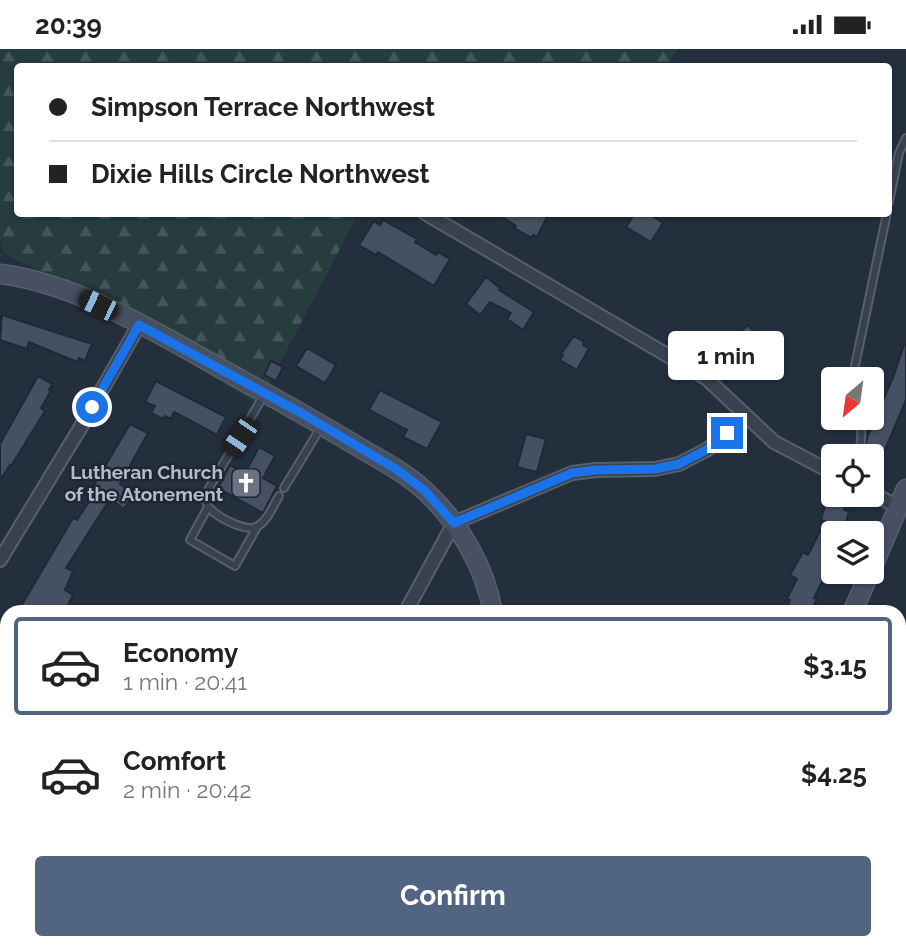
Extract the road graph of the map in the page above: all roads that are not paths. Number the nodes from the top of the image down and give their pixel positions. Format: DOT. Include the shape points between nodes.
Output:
graph roads {
  1 [pos="906,138"];
  2 [pos="892,187"];
  3 [pos="432,217"];
  4 [pos="886,217"];
  5 [pos="0,274"];
  6 [pos="139,325"];
  7 [pos="855,367"];
  8 [pos="265,394"];
  9 [pos="746,416"];
  10 [pos="323,425"];
  11 [pos="821,467"];
  12 [pos="284,488"];
  13 [pos="906,489"];
  14 [pos="279,496"];
  15 [pos="884,499"];
  16 [pos="208,507"];
  17 [pos="898,507"];
  18 [pos="454,523"];
  19 [pos="257,527"];
  20 [pos="884,540"];
  21 [pos="1,554"];
  22 [pos="865,584"];
  23 [pos="409,605"];
  24 [pos="490,605"];
  25 [pos="856,605"];
  1 -- 2 [label="lane"];
  3 -- 9 [label="street" via="706,378"];
  4 -- 7 [label="lane"];
  5 -- 6 [label="main road" via="78,295"];
  6 -- 8 [label="main road"];
  6 -- 21 [label="street"];
  8 -- 10 [label="main road"];
  8 -- 16 [label="lane" via="209,488"];
  9 -- 11 [label="street" via="774,442"];
  9 -- 18 [label="street" via="708,449 679,464 572,473"];
  10 -- 12 [label="lane"];
  10 -- 18 [label="main road" via="396,469"];
  13 -- 17 [label="main road"];
  14 -- 19 [label="lane"];
  15 -- 17 [label="street"];
  16 -- 19 [label="lane" via="242,527"];
  16 -- 19 [label="lane" via="190,540 235,566"];
  17 -- 20 [label="main road"];
  18 -- 23 [label="street"];
  18 -- 24 [label="main road" via="479,565"];
  22 -- 25 [label="main road"];
}
